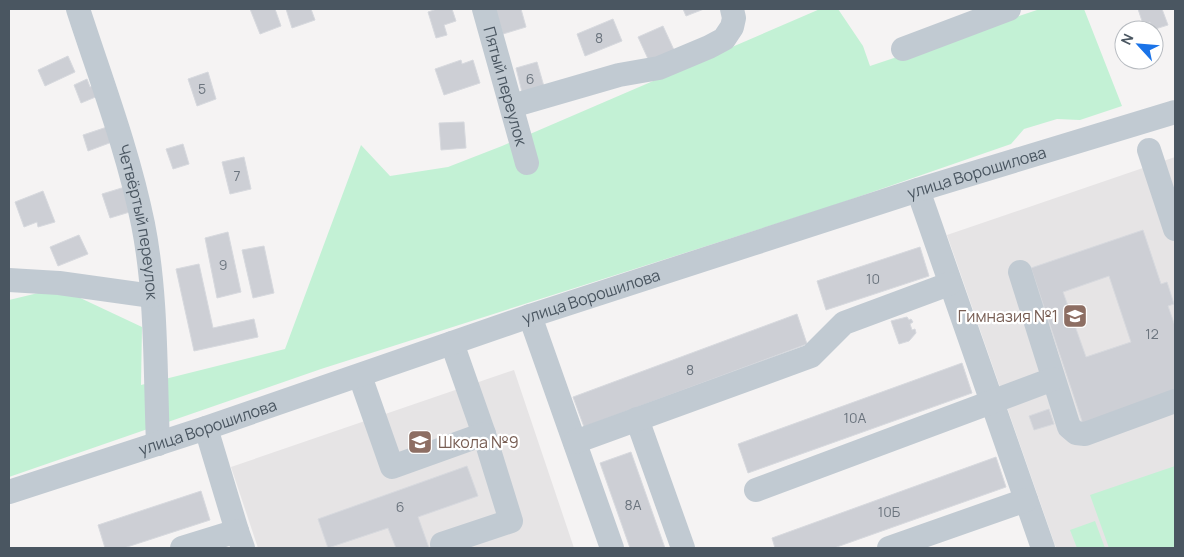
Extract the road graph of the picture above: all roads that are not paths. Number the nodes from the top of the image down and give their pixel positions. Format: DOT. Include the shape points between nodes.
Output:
graph roads {
  1 [pos="78,9"];
  2 [pos="484,9"];
  3 [pos="732,9"];
  4 [pos="1009,9"];
  5 [pos="903,49"];
  6 [pos="512,106"];
  7 [pos="1175,112"];
  8 [pos="1149,150"];
  9 [pos="528,163"];
  10 [pos="918,190"];
  11 [pos="1175,228"];
  12 [pos="1020,272"];
  13 [pos="9,280"];
  14 [pos="949,284"];
  15 [pos="152,296"];
  16 [pos="530,316"];
  17 [pos="452,343"];
  18 [pos="360,376"];
  19 [pos="1054,378"];
  20 [pos="993,402"];
  21 [pos="1175,402"];
  22 [pos="637,420"];
  23 [pos="206,428"];
  24 [pos="484,434"];
  25 [pos="575,442"];
  26 [pos="158,444"];
  27 [pos="756,490"];
  28 [pos="9,492"];
  29 [pos="1026,500"];
  30 [pos="240,539"];
  31 [pos="442,544"];
  32 [pos="182,548"];
  33 [pos="612,548"];
  34 [pos="683,548"];
  35 [pos="889,548"];
  36 [pos="1043,548"];
  1 -- 15 [label="street, Четвёртый переулок" via="124,148 143,225"];
  2 -- 6 [label="street, Пятый переулок"];
  3 -- 6 [label="street" via="732,27 724,39 709,47 658,68 619,75"];
  4 -- 5 [label="street"];
  6 -- 9 [label="street, Пятый переулок"];
  7 -- 10 [label="street, улица Ворошилова"];
  8 -- 11 [label="street"];
  10 -- 14 [label="street"];
  10 -- 16 [label="street, улица Ворошилова"];
  12 -- 19 [label="street"];
  13 -- 15 [label="street" via="59,283"];
  14 -- 20 [label="street"];
  14 -- 22 [label="street" via="844,323 811,356"];
  15 -- 26 [label="street, Четвёртый переулок"];
  16 -- 17 [label="street, улица Ворошилова"];
  16 -- 25 [label="street"];
  17 -- 18 [label="street, улица Ворошилова"];
  17 -- 24 [label="street"];
  18 -- 23 [label="street, улица Ворошилова"];
  18 -- 24 [label="street" via="392,467"];
  19 -- 20 [label="street"];
  19 -- 21 [label="street" via="1069,427 1076,433 1085,434"];
  20 -- 27 [label="street"];
  20 -- 29 [label="street"];
  22 -- 25 [label="street"];
  22 -- 34 [label="street"];
  23 -- 26 [label="street, улица Ворошилова"];
  23 -- 30 [label="street"];
  24 -- 31 [label="street" via="511,521"];
  25 -- 33 [label="street"];
  26 -- 28 [label="street, улица Ворошилова"];
  29 -- 35 [label="street"];
  29 -- 36 [label="street"];
  30 -- 32 [label="street"];
}
